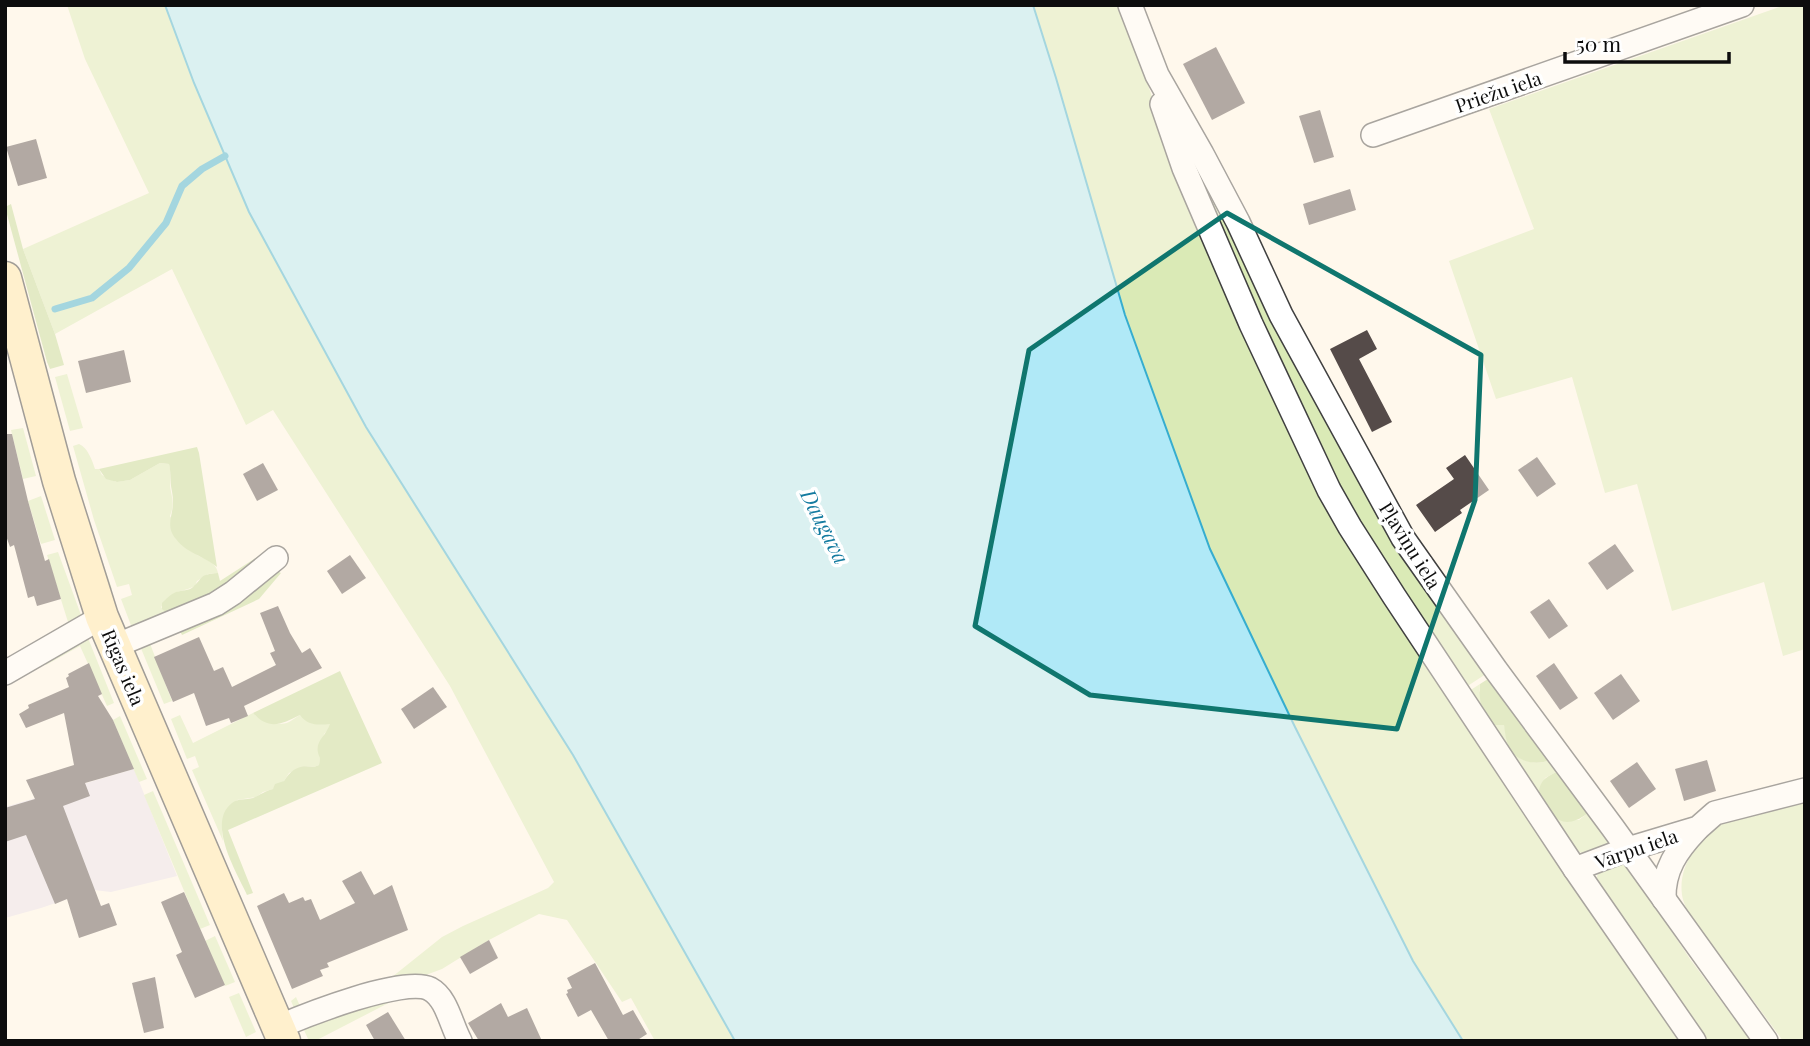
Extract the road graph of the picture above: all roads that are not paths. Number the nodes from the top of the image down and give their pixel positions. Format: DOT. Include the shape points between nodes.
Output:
graph roads {
  1 [pos="1130,5"];
  2 [pos="1742,5"];
  3 [pos="1157,75"];
  4 [pos="1373,135"];
  5 [pos="5,278"];
  6 [pos="276,558"];
  7 [pos="103,617"];
  8 [pos="115,646"];
  9 [pos="5,673"];
  10 [pos="1805,790"];
  11 [pos="1698,828"];
  12 [pos="1629,849"];
  13 [pos="1575,869"];
  14 [pos="1664,899"];
  15 [pos="281,1034"];
  16 [pos="460,1041"];
  17 [pos="1694,1041"];
  18 [pos="1766,1041"];
  1 -- 3 [label="street, Pļaviņu iela"];
  2 -- 4 [label="street, Priežu iela"];
  3 -- 12 [label="street, Pļaviņu iela" via="1403,538"];
  3 -- 13 [label="street" via="1184,168 1329,490"];
  5 -- 7 [label="main road, Rīgas iela" via="56,469"];
  6 -- 8 [label="street" via="216,604"];
  7 -- 8 [label="main road, Rīgas iela"];
  7 -- 9 [label="street"];
  8 -- 15 [label="main road, Rīgas iela"];
  10 -- 11 [label="street, Vārpu iela" via="1715,813"];
  11 -- 12 [label="street, Vārpu iela"];
  11 -- 14 [label="street, Vārpu iela" via="1678,850 1663,884"];
  12 -- 13 [label="street, Vārpu iela"];
  12 -- 14 [label="street, Pļaviņu iela"];
  13 -- 17 [label="street"];
  14 -- 18 [label="street, Pļaviņu iela"];
  15 -- 16 [label="street" via="358,998 420,986 440,999"];
}
